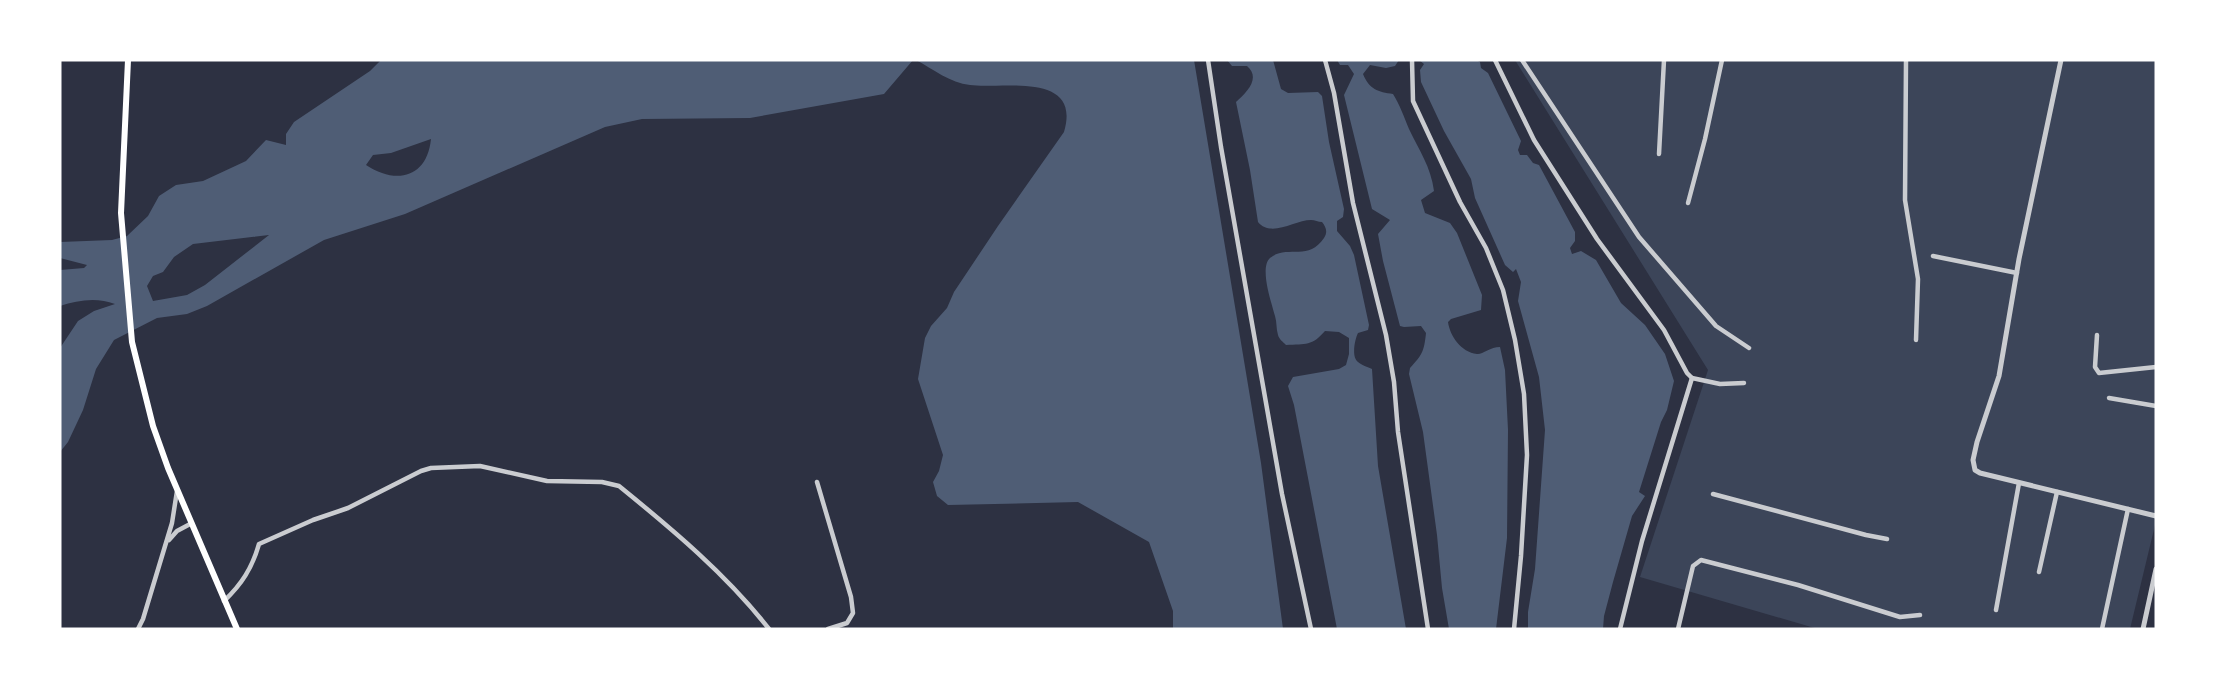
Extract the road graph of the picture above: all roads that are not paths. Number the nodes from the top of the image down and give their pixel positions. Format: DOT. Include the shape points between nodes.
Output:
graph roads {
  1 [pos="128,60"];
  2 [pos="1208,60"];
  3 [pos="1325,60"];
  4 [pos="1412,60"];
  5 [pos="1495,60"];
  6 [pos="1522,60"];
  7 [pos="1664,60"];
  8 [pos="1722,60"];
  9 [pos="1906,60"];
  10 [pos="2061,60"];
  11 [pos="1659,154"];
  12 [pos="1688,203"];
  13 [pos="1934,256"];
  14 [pos="2017,273"];
  15 [pos="2097,335"];
  16 [pos="1916,340"];
  17 [pos="1749,348"];
  18 [pos="2156,367"];
  19 [pos="1692,378"];
  20 [pos="1744,383"];
  21 [pos="2109,398"];
  22 [pos="2156,406"];
  23 [pos="817,482"];
  24 [pos="2019,483"];
  25 [pos="177,491"];
  26 [pos="2057,492"];
  27 [pos="1713,494"];
  28 [pos="2128,509"];
  29 [pos="2156,516"];
  30 [pos="192,523"];
  31 [pos="1887,539"];
  32 [pos="165,548"];
  33 [pos="2156,569"];
  34 [pos="2039,572"];
  35 [pos="224,601"];
  36 [pos="1996,610"];
  37 [pos="1920,615"];
  38 [pos="138,629"];
  39 [pos="237,629"];
  40 [pos="769,629"];
  41 [pos="828,629"];
  42 [pos="1311,629"];
  43 [pos="1428,629"];
  44 [pos="1514,629"];
  45 [pos="1620,629"];
  46 [pos="1678,629"];
  47 [pos="2102,629"];
  48 [pos="2143,629"];
  1 -- 25 [label="main road" via="121,213 132,342 153,426"];
  2 -- 42 [label="street" via="1282,494"];
  3 -- 43 [label="street" via="1353,203 1386,335"];
  4 -- 44 [label="street" via="1413,101 1486,248 1503,290 1515,340 1524,394 1527,455"];
  5 -- 19 [label="street" via="1534,140 1597,239 1664,330"];
  6 -- 17 [label="street" via="1639,237 1716,326"];
  7 -- 11 [label="street"];
  8 -- 12 [label="street"];
  9 -- 16 [label="street" via="1905,200 1918,279"];
  10 -- 14 [label="street"];
  13 -- 14 [label="street"];
  14 -- 24 [label="street" via="1999,376 1973,465 1980,473"];
  15 -- 18 [label="street" via="2098,373"];
  19 -- 20 [label="street" via="1720,384"];
  19 -- 45 [label="street" via="1642,541"];
  21 -- 22 [label="street"];
  23 -- 41 [label="street" via="853,613 847,623"];
  24 -- 26 [label="street"];
  24 -- 36 [label="street"];
  25 -- 30 [label="main road"];
  25 -- 32 [label="street"];
  26 -- 28 [label="street"];
  26 -- 34 [label="street"];
  27 -- 31 [label="street"];
  28 -- 29 [label="street"];
  28 -- 47 [label="street"];
  30 -- 32 [label="street" via="173,534"];
  30 -- 35 [label="main road"];
  32 -- 38 [label="street"];
  33 -- 48 [label="street"];
  35 -- 39 [label="main road"];
  35 -- 40 [label="street" via="246,577 259,544 348,508 421,471 480,466 547,481 618,486 710,565"];
  37 -- 46 [label="street" via="1900,617 1701,560 1693,566"];
}
